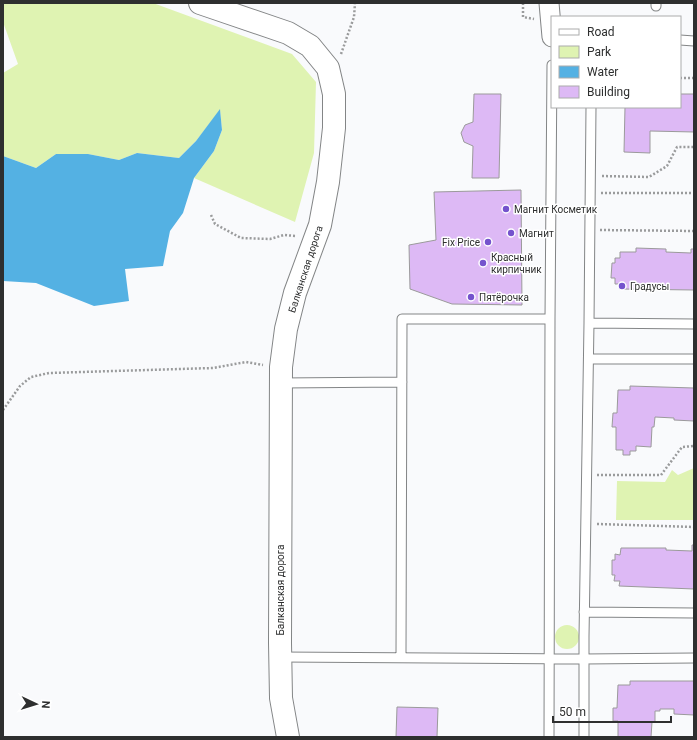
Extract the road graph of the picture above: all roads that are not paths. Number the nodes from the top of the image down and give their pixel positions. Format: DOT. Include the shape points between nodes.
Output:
graph roads {
  1 [pos="200,3"];
  2 [pos="549,3"];
  3 [pos="551,26"];
  4 [pos="681,40"];
  5 [pos="694,41"];
  6 [pos="552,108"];
  7 [pos="591,108"];
  8 [pos="550,319"];
  9 [pos="589,323"];
  10 [pos="694,324"];
  11 [pos="589,359"];
  12 [pos="694,359"];
  13 [pos="281,375"];
  14 [pos="402,382"];
  15 [pos="584,612"];
  16 [pos="694,613"];
  17 [pos="280,657"];
  18 [pos="401,657"];
  19 [pos="549,658"];
  20 [pos="584,658"];
  21 [pos="694,658"];
  22 [pos="288,737"];
  23 [pos="549,737"];
  24 [pos="584,737"];
  1 -- 13 [label="street, Балканская дорога" via="288,33 310,46 328,68 334,94 334,128 320,226 295,293 286,328"];
  2 -- 3 [label="street"];
  4 -- 5 [label="lane"];
  6 -- 8 [label="lane"];
  7 -- 9 [label="lane"];
  8 -- 14 [label="lane" via="402,319"];
  8 -- 19 [label="lane"];
  9 -- 10 [label="lane"];
  9 -- 11 [label="lane"];
  11 -- 12 [label="lane"];
  11 -- 15 [label="lane"];
  13 -- 14 [label="lane"];
  13 -- 17 [label="street, Балканская дорога"];
  14 -- 18 [label="lane"];
  15 -- 16 [label="lane"];
  15 -- 20 [label="lane"];
  17 -- 18 [label="lane"];
  17 -- 22 [label="street, Балканская дорога" via="281,698"];
  18 -- 19 [label="lane"];
  19 -- 20 [label="lane"];
  19 -- 23 [label="lane"];
  20 -- 21 [label="lane"];
  20 -- 24 [label="lane"];
}
